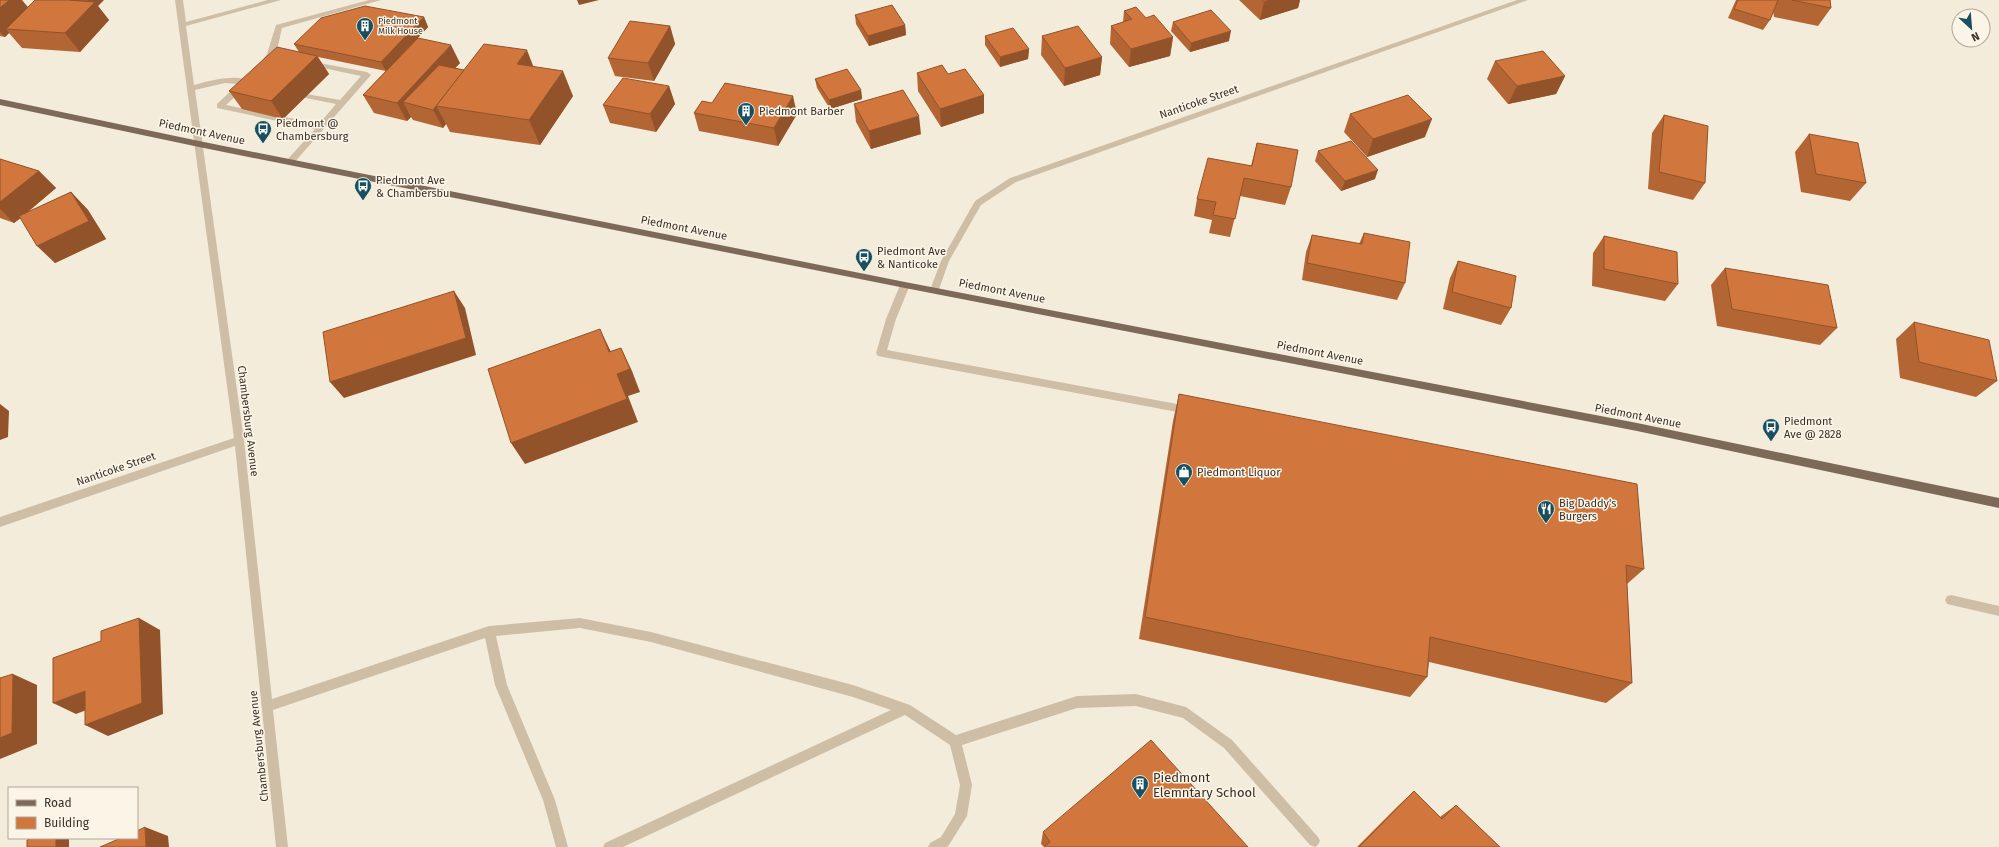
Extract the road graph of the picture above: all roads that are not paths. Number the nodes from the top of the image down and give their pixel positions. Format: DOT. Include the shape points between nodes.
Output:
graph roads {
  1 [pos="179,0"];
  2 [pos="277,0"];
  3 [pos="377,0"];
  4 [pos="1524,0"];
  5 [pos="182,24"];
  6 [pos="301,61"];
  7 [pos="260,66"];
  8 [pos="247,80"];
  9 [pos="259,86"];
  10 [pos="191,88"];
  11 [pos="304,95"];
  12 [pos="0,102"];
  13 [pos="342,103"];
  14 [pos="320,127"];
  15 [pos="199,144"];
  16 [pos="290,162"];
  17 [pos="905,285"];
  18 [pos="935,290"];
  19 [pos="1195,412"];
  20 [pos="239,440"];
  21 [pos="1999,503"];
  22 [pos="0,522"];
  23 [pos="1951,600"];
  24 [pos="1999,611"];
  25 [pos="489,631"];
  26 [pos="267,706"];
  27 [pos="906,709"];
  28 [pos="955,741"];
  29 [pos="1314,841"];
  30 [pos="282,847"];
  31 [pos="562,847"];
  32 [pos="609,847"];
  33 [pos="934,847"];
  1 -- 5 [label="street, Chambersburg Avenue"];
  2 -- 5 [label="street"];
  3 -- 7 [label="street" via="279,27 275,56"];
  4 -- 18 [label="street, Nanticoke Street" via="1013,180 978,203 945,260"];
  5 -- 10 [label="street, Chambersburg Avenue"];
  6 -- 13 [label="street" via="366,75"];
  8 -- 9 [label="street"];
  8 -- 10 [label="street" via="225,80"];
  8 -- 14 [label="street" via="220,106"];
  10 -- 15 [label="street, Chambersburg Avenue"];
  11 -- 13 [label="street"];
  12 -- 15 [label="main road, Piedmont Avenue"];
  13 -- 14 [label="street"];
  14 -- 16 [label="street"];
  15 -- 16 [label="main road, Piedmont Avenue"];
  15 -- 20 [label="street, Chambersburg Avenue"];
  16 -- 17 [label="main road, Piedmont Avenue"];
  17 -- 18 [label="main road, Piedmont Avenue"];
  17 -- 19 [label="street" via="881,353"];
  18 -- 21 [label="main road, Piedmont Avenue" via="1637,427"];
  20 -- 22 [label="street, Nanticoke Street"];
  20 -- 26 [label="street, Chambersburg Avenue"];
  23 -- 24 [label="street"];
  25 -- 26 [label="street"];
  25 -- 27 [label="street" via="580,622 681,645 852,691"];
  25 -- 31 [label="street" via="501,685 549,800"];
  26 -- 30 [label="street, Chambersburg Avenue"];
  27 -- 28 [label="street"];
  27 -- 32 [label="street"];
  28 -- 29 [label="street" via="1077,702 1136,700 1186,713 1228,744"];
  28 -- 33 [label="street" via="966,785 961,816 945,841"];
}
